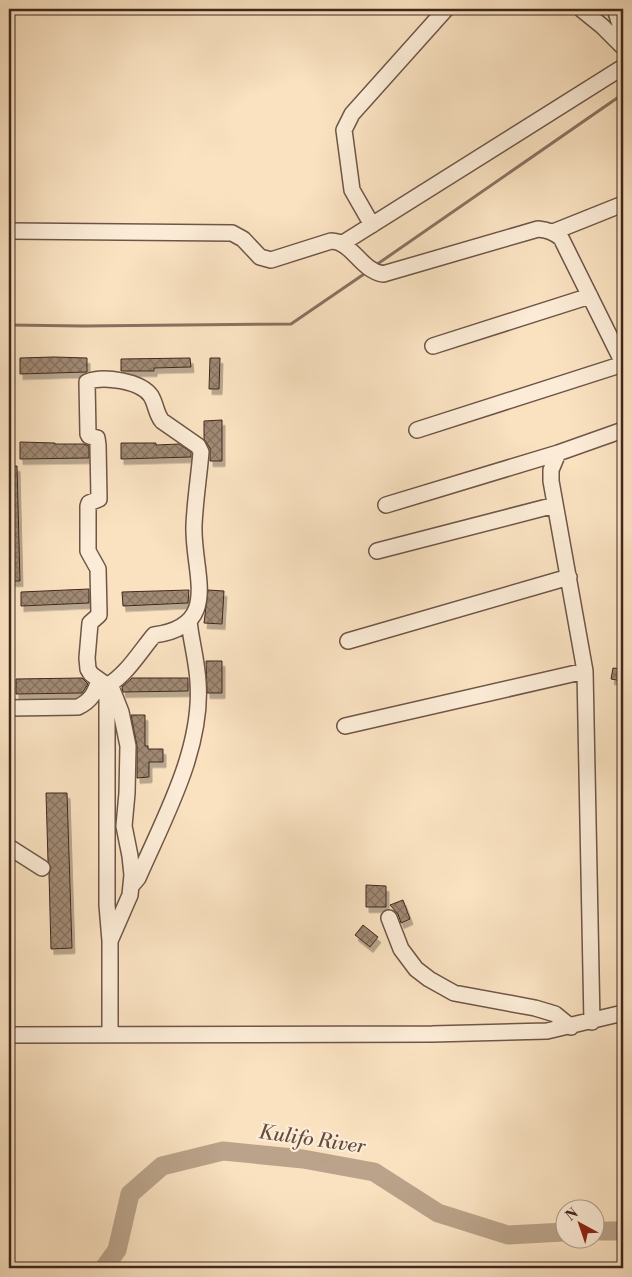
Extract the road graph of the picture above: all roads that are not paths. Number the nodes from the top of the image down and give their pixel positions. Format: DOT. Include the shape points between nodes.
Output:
graph roads {
  1 [pos="446,9"];
  2 [pos="580,9"];
  3 [pos="615,9"];
  4 [pos="623,34"];
  5 [pos="623,47"];
  6 [pos="623,67"];
  7 [pos="623,204"];
  8 [pos="372,224"];
  9 [pos="9,231"];
  10 [pos="553,232"];
  11 [pos="343,243"];
  12 [pos="590,296"];
  13 [pos="433,346"];
  14 [pos="623,363"];
  15 [pos="418,430"];
  16 [pos="623,430"];
  17 [pos="558,452"];
  18 [pos="386,505"];
  19 [pos="555,505"];
  20 [pos="377,551"];
  21 [pos="569,577"];
  22 [pos="189,621"];
  23 [pos="348,641"];
  24 [pos="585,671"];
  25 [pos="103,683"];
  26 [pos="9,708"];
  27 [pos="345,726"];
  28 [pos="9,847"];
  29 [pos="42,868"];
  30 [pos="131,886"];
  31 [pos="389,918"];
  32 [pos="110,941"];
  33 [pos="623,1013"];
  34 [pos="592,1022"];
  35 [pos="571,1027"];
  36 [pos="9,1034"];
  37 [pos="110,1034"];
  1 -- 8 [label="street" via="346,123 344,130 352,190"];
  2 -- 5 [label="street"];
  3 -- 4 [label="street"];
  6 -- 8 [label="street"];
  7 -- 10 [label="street"];
  8 -- 11 [label="street"];
  9 -- 11 [label="street" via="232,233 243,239 260,257 272,260 331,241"];
  10 -- 11 [label="street" via="538,229 389,274 376,273 361,263"];
  10 -- 12 [label="street" via="561,238"];
  12 -- 13 [label="street"];
  12 -- 14 [label="street"];
  14 -- 15 [label="street"];
  16 -- 17 [label="street"];
  17 -- 18 [label="street"];
  17 -- 19 [label="street" via="551,470"];
  19 -- 20 [label="street"];
  19 -- 21 [label="street"];
  21 -- 23 [label="street"];
  21 -- 24 [label="street"];
  22 -- 25 [label="street" via="178,630 154,635 116,681"];
  22 -- 25 [label="street" via="196,611 200,592 194,524 198,446 162,421 147,392 122,380 91,380 87,382 88,434 98,440 99,496 88,506 88,551 98,569 99,613 90,622 87,658 91,674"];
  22 -- 30 [label="street" via="198,683 195,730 171,804 138,878"];
  24 -- 27 [label="street"];
  24 -- 34 [label="street"];
  25 -- 26 [label="street" via="88,702 78,707"];
  25 -- 30 [label="street" via="112,689 128,746 124,826"];
  25 -- 32 [label="street"];
  28 -- 29 [label="street"];
  30 -- 32 [label="street"];
  31 -- 35 [label="street" via="402,949 416,969 429,979 454,993 555,1014"];
  32 -- 37 [label="street"];
  33 -- 34 [label="street"];
  34 -- 35 [label="street"];
  35 -- 37 [label="street" via="547,1031 432,1034"];
  36 -- 37 [label="street"];
}
